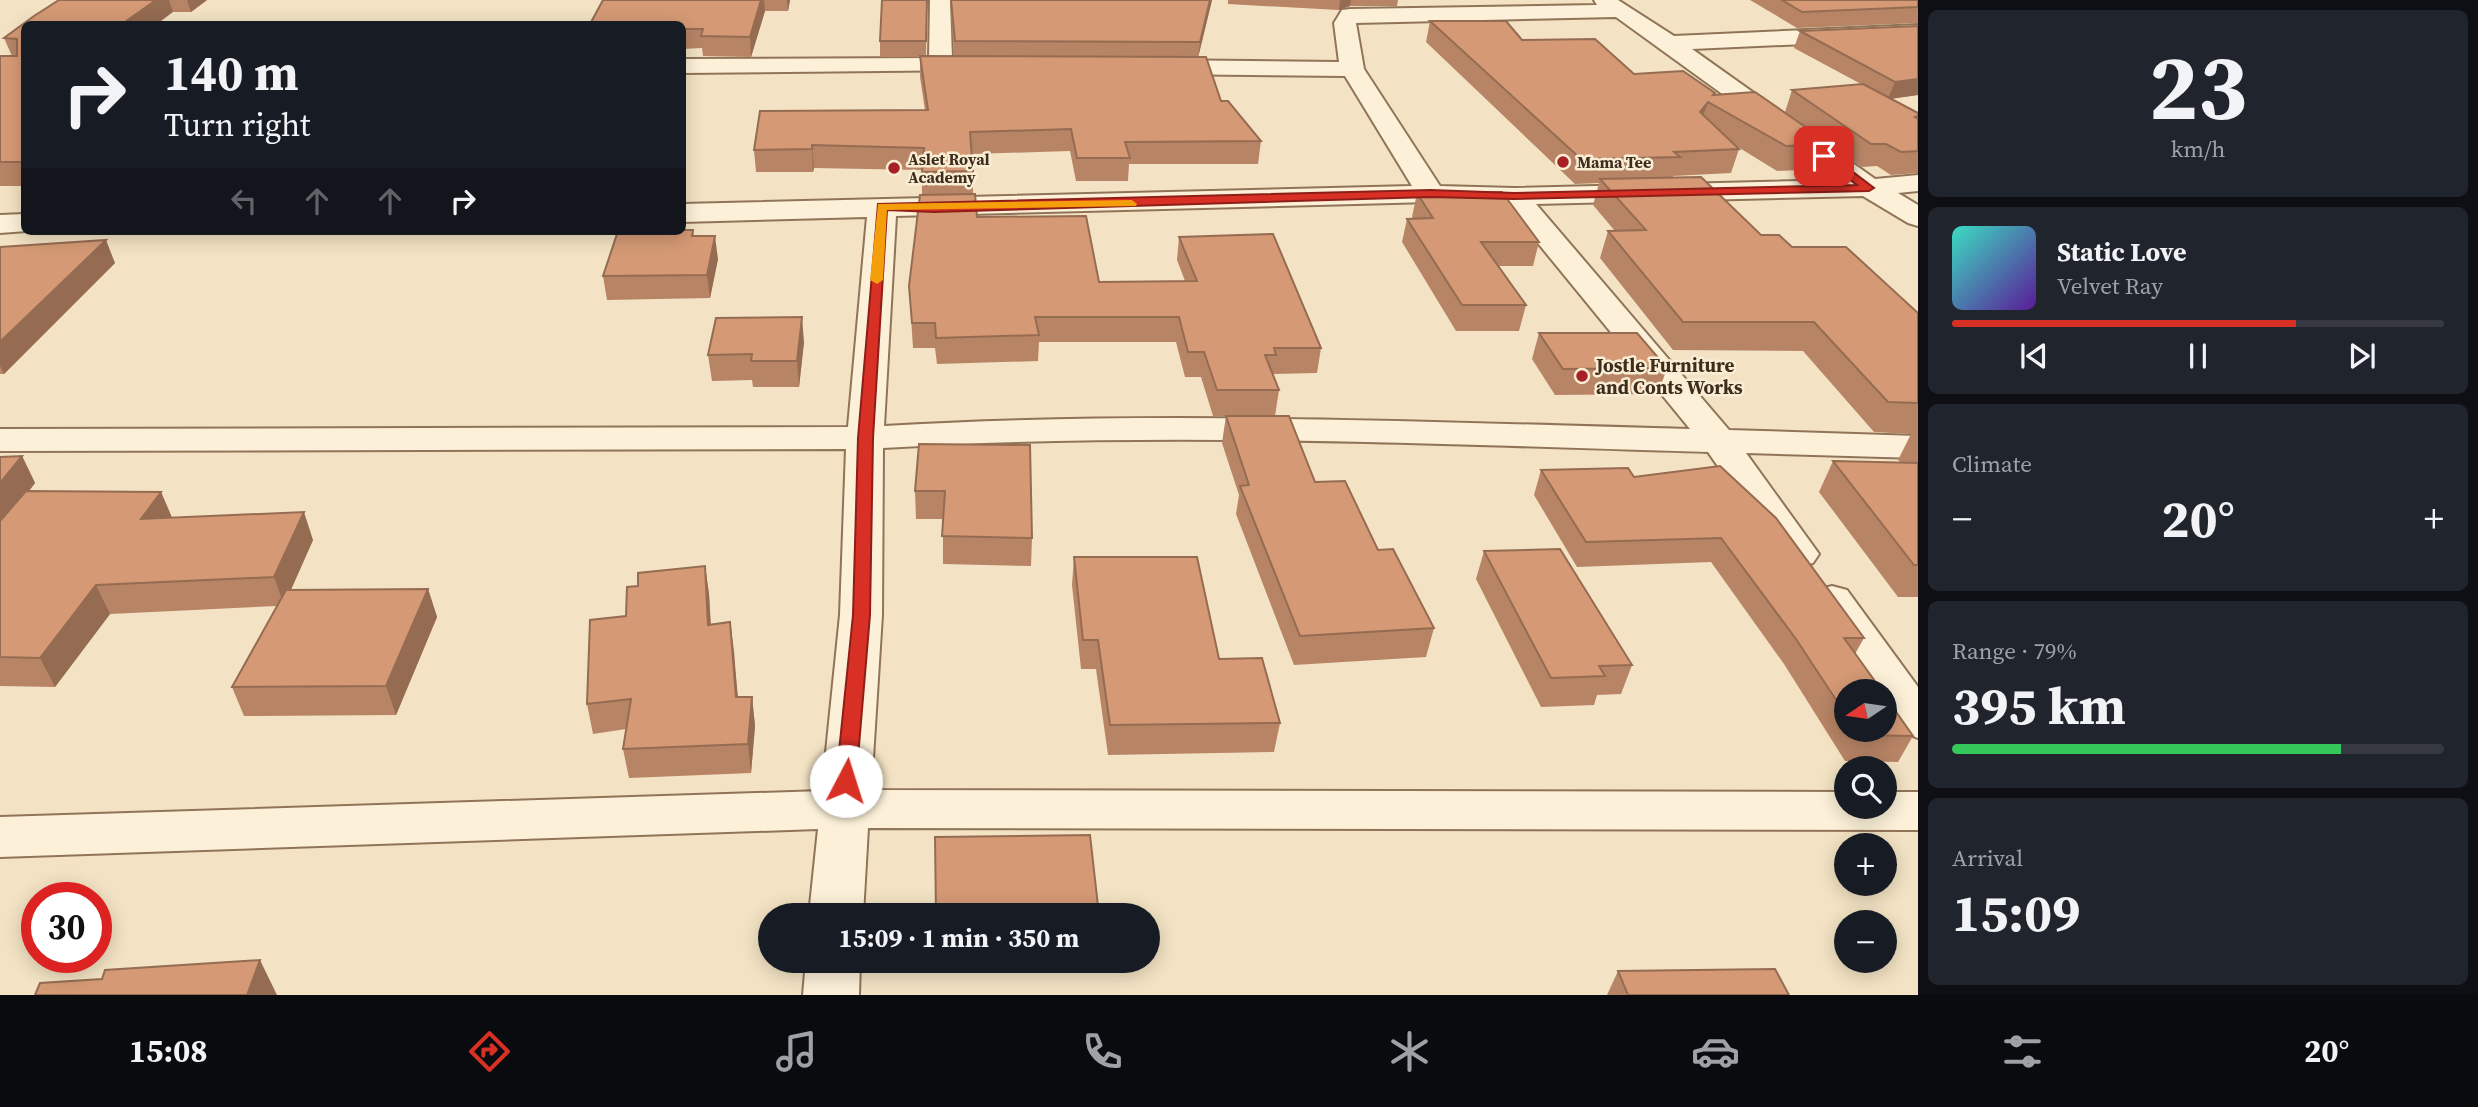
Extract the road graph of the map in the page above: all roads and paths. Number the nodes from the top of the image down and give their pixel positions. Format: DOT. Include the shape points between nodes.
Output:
graph roads {
  1 [pos="940,0"];
  2 [pos="1611,5"];
  3 [pos="1918,32"];
  4 [pos="1669,43"];
  5 [pos="941,65"];
  6 [pos="686,66"];
  7 [pos="996,66"];
  8 [pos="1133,67"];
  9 [pos="1352,69"];
  10 [pos="1918,183"];
  11 [pos="1869,188"];
  12 [pos="1431,194"];
  13 [pos="1514,196"];
  14 [pos="882,206"];
  15 [pos="686,213"];
  16 [pos="1918,217"];
  17 [pos="21,223"];
  18 [pos="0,224"];
  19 [pos="865,438"];
  20 [pos="0,440"];
  21 [pos="1719,441"];
  22 [pos="1918,447"];
  23 [pos="1918,721"];
  24 [pos="843,809"];
  25 [pos="1918,811"];
  26 [pos="0,837"];
  27 [pos="837,903"];
  28 [pos="832,973"];
  29 [pos="831,995"];
  1 -- 5 [label="street"];
  2 -- 4 [label="street"];
  2 -- 9 [label="street" via="1350,15 1345,23"];
  3 -- 4 [label="street"];
  4 -- 11 [label="street"];
  5 -- 6 [label="street"];
  5 -- 7 [label="street"];
  8 -- 9 [label="street"];
  9 -- 12 [label="street"];
  10 -- 11 [label="street"];
  11 -- 13 [label="street"];
  11 -- 16 [label="street"];
  12 -- 13 [label="street"];
  12 -- 14 [label="street" via="1138,204"];
  13 -- 21 [label="street"];
  14 -- 15 [label="street"];
  14 -- 19 [label="street"];
  17 -- 18 [label="street"];
  19 -- 20 [label="street"];
  19 -- 21 [label="street" via="1012,429 1223,428"];
  19 -- 24 [label="street" via="861,615"];
  21 -- 22 [label="street"];
  21 -- 23 [label="street"];
  24 -- 25 [label="street"];
  24 -- 26 [label="street"];
  24 -- 27 [label="street"];
  28 -- 29 [label="street"];
}
